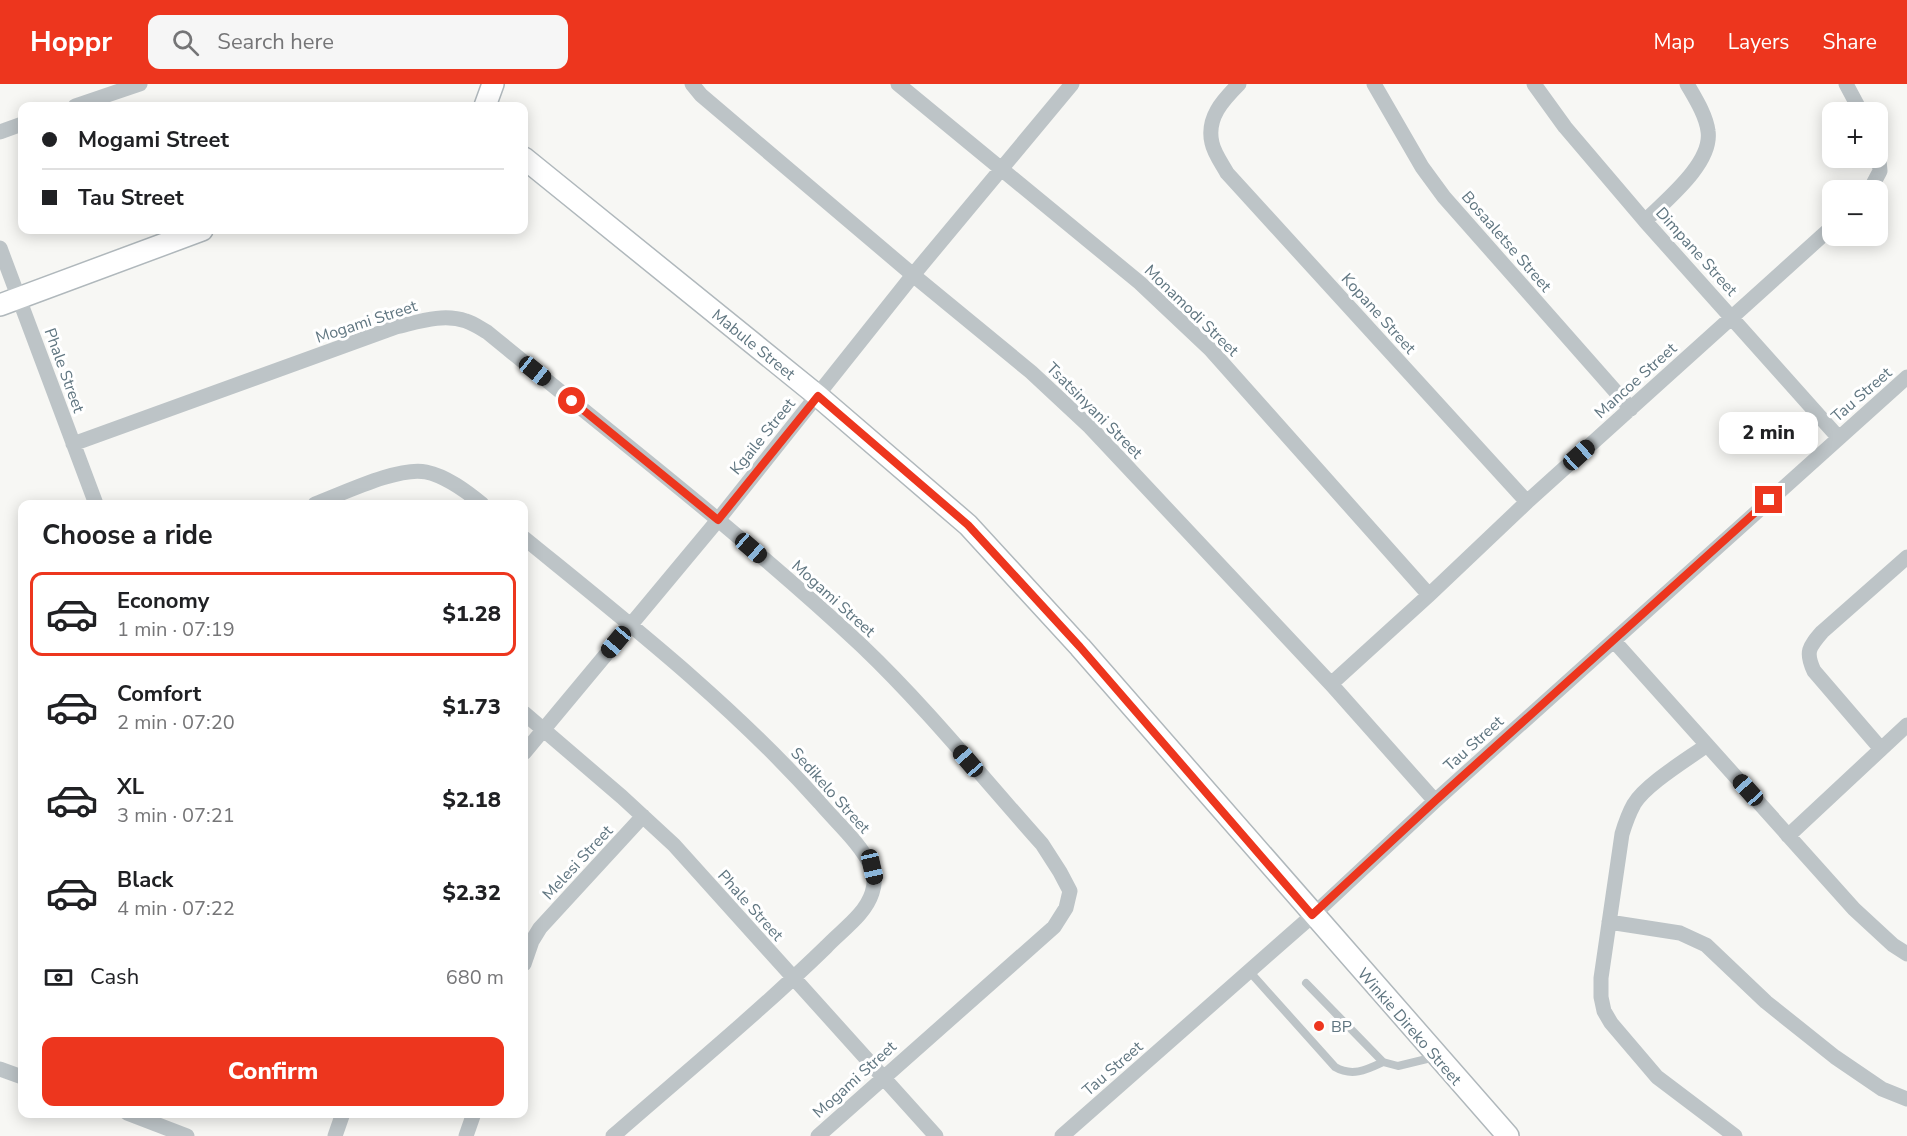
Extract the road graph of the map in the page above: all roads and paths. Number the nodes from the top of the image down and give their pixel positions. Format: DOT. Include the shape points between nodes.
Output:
graph roads {
  1 [pos="140,84"];
  2 [pos="493,84"];
  3 [pos="692,84"];
  4 [pos="898,84"];
  5 [pos="1072,84"];
  6 [pos="1239,84"];
  7 [pos="1374,84"];
  8 [pos="1534,84"];
  9 [pos="1687,84"];
  10 [pos="1846,84"];
  11 [pos="87,102"];
  12 [pos="486,102"];
  13 [pos="1856,102"];
  14 [pos="18,125"];
  15 [pos="0,132"];
  16 [pos="528,161"];
  17 [pos="1000,169"];
  18 [pos="1645,221"];
  19 [pos="191,234"];
  20 [pos="1822,236"];
  21 [pos="0,248"];
  22 [pos="913,275"];
  23 [pos="9,302"];
  24 [pos="1733,317"];
  25 [pos="1907,377"];
  26 [pos="818,396"];
  27 [pos="1631,408"];
  28 [pos="1838,437"];
  29 [pos="73,444"];
  30 [pos="94,500"];
  31 [pos="326,500"];
  32 [pos="476,500"];
  33 [pos="1527,502"];
  34 [pos="718,520"];
  35 [pos="528,541"];
  36 [pos="1907,557"];
  37 [pos="1429,595"];
  38 [pos="630,625"];
  39 [pos="1614,641"];
  40 [pos="1331,684"];
  41 [pos="528,716"];
  42 [pos="1907,726"];
  43 [pos="543,729"];
  44 [pos="1707,745"];
  45 [pos="528,748"];
  46 [pos="1881,749"];
  47 [pos="1435,801"];
  48 [pos="643,816"];
  49 [pos="1788,836"];
  50 [pos="1312,915"];
  51 [pos="1609,922"];
  52 [pos="528,952"];
  53 [pos="1907,954"];
  54 [pos="1249,971"];
  55 [pos="793,979"];
  56 [pos="1306,982"];
  57 [pos="1437,1056"];
  58 [pos="1383,1062"];
  59 [pos="0,1070"];
  60 [pos="18,1076"];
  61 [pos="883,1077"];
  62 [pos="1907,1099"];
  63 [pos="141,1118"];
  64 [pos="341,1118"];
  65 [pos="472,1118"];
  66 [pos="187,1136"];
  67 [pos="335,1136"];
  68 [pos="466,1136"];
  69 [pos="613,1136"];
  70 [pos="818,1136"];
  71 [pos="936,1136"];
  72 [pos="1062,1136"];
  73 [pos="1508,1136"];
  74 [pos="1735,1136"];
  1 -- 11 [label="street"];
  2 -- 12 [label="street"];
  3 -- 22 [label="street, Tsatsinyani Street"];
  4 -- 17 [label="street, Monamodi Street"];
  5 -- 17 [label="street, Kgaile Street"];
  6 -- 33 [label="street, Kopane Street" via="1221,102 1212,123 1212,143 1227,173"];
  7 -- 27 [label="street, Bosaaletse Street" via="1422,167 1444,196"];
  8 -- 18 [label="street, Dimpane Street" via="1551,110"];
  9 -- 18 [label="street" via="1707,126 1706,150 1686,179"];
  10 -- 13 [label="street"];
  14 -- 15 [label="street"];
  16 -- 26 [label="street, Mabule Street"];
  17 -- 22 [label="street, Kgaile Street"];
  17 -- 37 [label="street, Monamodi Street" via="1175,314"];
  18 -- 24 [label="street, Dimpane Street"];
  19 -- 23 [label="street"];
  20 -- 24 [label="street, Mancoe Street"];
  21 -- 23 [label="street, Phale Street"];
  22 -- 26 [label="street, Kgaile Street"];
  22 -- 40 [label="street, Tsatsinyani Street" via="1031,372 1090,427"];
  23 -- 29 [label="street, Phale Street"];
  24 -- 27 [label="street, Mancoe Street"];
  24 -- 28 [label="street, Dimpane Street"];
  25 -- 28 [label="street, Tau Street"];
  26 -- 34 [label="street, Kgaile Street"];
  26 -- 50 [label="street, Mabule Street" via="968,525 1080,647"];
  27 -- 33 [label="street, Mancoe Street"];
  28 -- 39 [label="street, Tau Street"];
  29 -- 30 [label="street, Phale Street"];
  29 -- 34 [label="street, Mogami Street" via="396,327 447,318 466,321 487,332"];
  31 -- 32 [label="street" via="416,471 453,483"];
  33 -- 37 [label="street, Mancoe Street"];
  34 -- 38 [label="street, Kgaile Street"];
  34 -- 61 [label="street, Mogami Street" via="864,648 909,695 1042,844 1070,891 1066,909 1054,927"];
  35 -- 38 [label="street, Sedikelo Street"];
  36 -- 46 [label="street" via="1822,632 1809,651 1814,671"];
  37 -- 40 [label="street, Mancoe Street"];
  38 -- 43 [label="street, Kgaile Street"];
  38 -- 55 [label="street, Sedikelo Street" via="794,774 872,867 875,879 867,907"];
  39 -- 44 [label="street"];
  39 -- 47 [label="street, Tau Street"];
  40 -- 47 [label="street, Tsatsinyani Street"];
  41 -- 43 [label="street, Phale Street"];
  42 -- 46 [label="street"];
  43 -- 45 [label="street, Kgaile Street"];
  43 -- 48 [label="street, Phale Street"];
  44 -- 49 [label="street"];
  44 -- 51 [label="street" via="1635,802 1622,834"];
  46 -- 49 [label="street"];
  47 -- 50 [label="street, Tau Street"];
  48 -- 52 [label="street, Melesi Street" via="540,928"];
  48 -- 55 [label="street, Phale Street" via="674,845"];
  49 -- 53 [label="street" via="1854,909"];
  50 -- 54 [label="street, Tau Street"];
  50 -- 57 [label="street, Winkie Direko Street"];
  51 -- 62 [label="street" via="1680,933 1706,945 1766,1002 1835,1057 1882,1089"];
  51 -- 74 [label="street" via="1600,997 1611,1023 1657,1077"];
  54 -- 58 [label="lane" via="1335,1067 1350,1073"];
  54 -- 72 [label="street, Tau Street"];
  55 -- 61 [label="street, Phale Street"];
  55 -- 69 [label="street, Sedikelo Street"];
  56 -- 58 [label="lane"];
  57 -- 58 [label="lane" via="1398,1066"];
  57 -- 73 [label="street, Winkie Direko Street"];
  59 -- 60 [label="street"];
  61 -- 70 [label="street, Mogami Street"];
  61 -- 71 [label="street, Phale Street"];
  63 -- 66 [label="street"];
  64 -- 67 [label="street"];
  65 -- 68 [label="street"];
}
